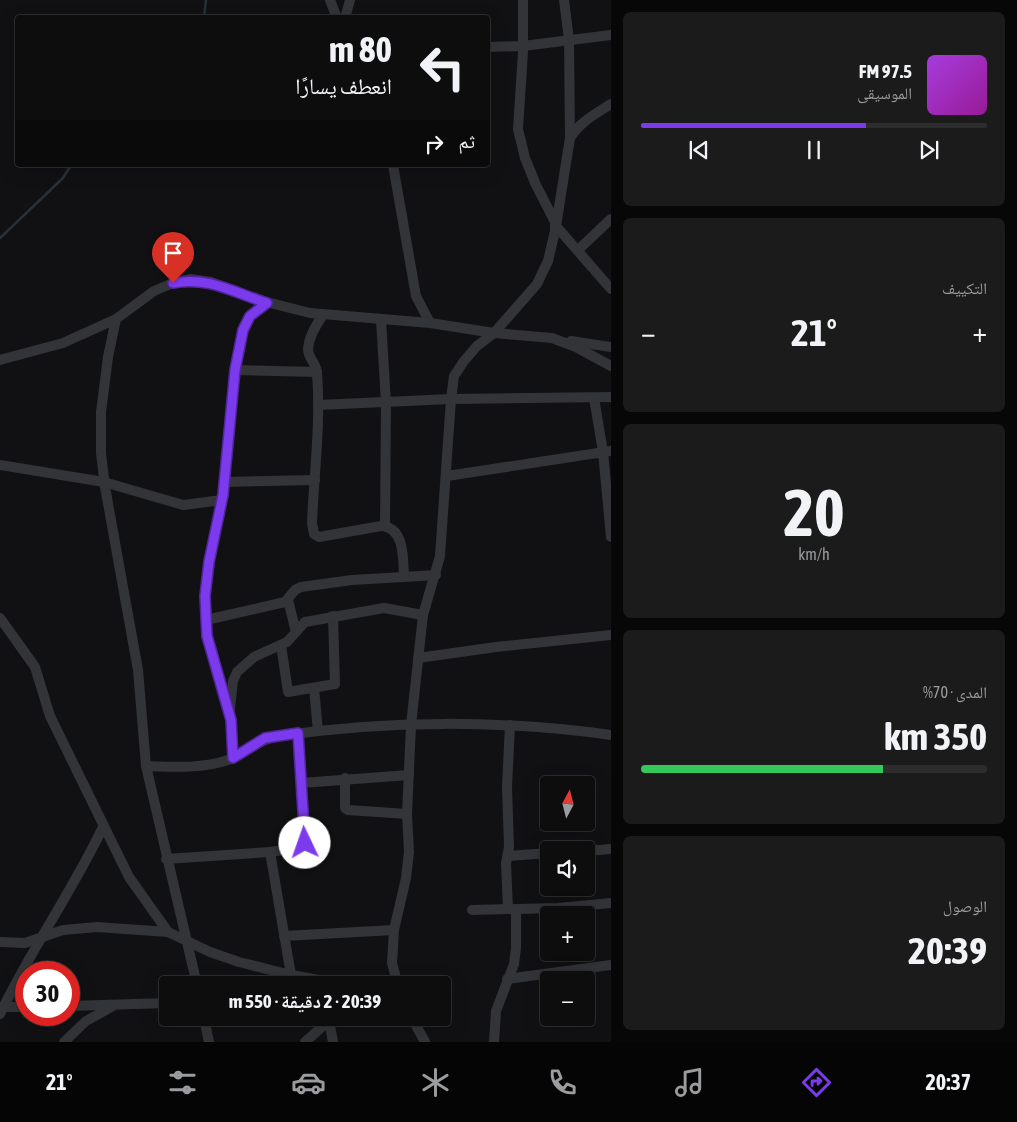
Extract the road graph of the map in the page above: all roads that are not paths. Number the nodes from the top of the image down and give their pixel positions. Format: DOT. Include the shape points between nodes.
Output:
graph roads {
  1 [pos="330,0"];
  2 [pos="350,0"];
  3 [pos="523,0"];
  4 [pos="564,0"];
  5 [pos="336,15"];
  6 [pos="346,15"];
  7 [pos="611,35"];
  8 [pos="569,40"];
  9 [pos="523,46"];
  10 [pos="490,47"];
  11 [pos="611,104"];
  12 [pos="570,138"];
  13 [pos="393,167"];
  14 [pos="611,219"];
  15 [pos="556,226"];
  16 [pos="578,250"];
  17 [pos="611,289"];
  18 [pos="267,303"];
  19 [pos="323,314"];
  20 [pos="116,319"];
  21 [pos="381,320"];
  22 [pos="430,323"];
  23 [pos="494,333"];
  24 [pos="552,338"];
  25 [pos="611,347"];
  26 [pos="0,360"];
  27 [pos="611,366"];
  28 [pos="235,370"];
  29 [pos="317,372"];
  30 [pos="611,397"];
  31 [pos="594,398"];
  32 [pos="451,399"];
  33 [pos="386,402"];
  34 [pos="318,405"];
  35 [pos="607,452"];
  36 [pos="0,464"];
  37 [pos="447,476"];
  38 [pos="315,480"];
  39 [pos="104,482"];
  40 [pos="224,482"];
  41 [pos="222,500"];
  42 [pos="385,526"];
  43 [pos="611,537"];
  44 [pos="436,575"];
  45 [pos="404,577"];
  46 [pos="288,600"];
  47 [pos="423,615"];
  48 [pos="333,616"];
  49 [pos="0,618"];
  50 [pos="206,620"];
  51 [pos="296,632"];
  52 [pos="611,635"];
  53 [pos="282,645"];
  54 [pos="418,658"];
  55 [pos="314,688"];
  56 [pos="229,714"];
  57 [pos="411,725"];
  58 [pos="510,725"];
  59 [pos="318,731"];
  60 [pos="298,733"];
  61 [pos="611,734"];
  62 [pos="233,758"];
  63 [pos="146,766"];
  64 [pos="409,776"];
  65 [pos="345,778"];
  66 [pos="301,783"];
  67 [pos="408,814"];
  68 [pos="103,827"];
  69 [pos="611,849"];
  70 [pos="595,850"];
  71 [pos="270,852"];
  72 [pos="540,854"];
  73 [pos="508,856"];
  74 [pos="166,860"];
  75 [pos="611,902"];
  76 [pos="472,910"];
  77 [pos="512,910"];
  78 [pos="394,930"];
  79 [pos="168,932"];
  80 [pos="284,936"];
  81 [pos="42,939"];
  82 [pos="0,942"];
  83 [pos="187,942"];
  84 [pos="611,965"];
  85 [pos="291,975"];
  86 [pos="195,976"];
  87 [pos="297,976"];
  88 [pos="396,976"];
  89 [pos="507,979"];
  90 [pos="159,1003"];
  91 [pos="115,1005"];
  92 [pos="80,1006"];
  93 [pos="15,1008"];
  94 [pos="1,1010"];
  95 [pos="206,1026"];
  96 [pos="322,1026"];
  97 [pos="331,1026"];
  98 [pos="416,1026"];
  99 [pos="64,1042"];
  100 [pos="209,1042"];
  101 [pos="305,1042"];
  102 [pos="333,1042"];
  103 [pos="425,1042"];
  104 [pos="494,1042"];
  1 -- 5 [label="street"];
  2 -- 6 [label="street"];
  3 -- 9 [label="street"];
  4 -- 8 [label="street"];
  7 -- 8 [label="street"];
  8 -- 9 [label="street"];
  8 -- 12 [label="street"];
  9 -- 10 [label="street"];
  9 -- 15 [label="street" via="518,129 536,185"];
  11 -- 12 [label="street" via="585,120"];
  12 -- 15 [label="street"];
  13 -- 22 [label="street" via="416,296"];
  14 -- 16 [label="street"];
  15 -- 16 [label="street"];
  15 -- 23 [label="street" via="544,273"];
  16 -- 17 [label="street"];
  18 -- 19 [label="street"];
  18 -- 20 [label="street" via="211,282 190,279 154,291"];
  18 -- 28 [label="street" via="247,321"];
  19 -- 21 [label="street"];
  19 -- 29 [label="street" via="308,348"];
  20 -- 26 [label="street" via="63,343"];
  20 -- 39 [label="street" via="101,412"];
  21 -- 22 [label="street"];
  21 -- 33 [label="street"];
  22 -- 23 [label="street"];
  23 -- 24 [label="street"];
  23 -- 32 [label="street" via="477,346 454,376"];
  24 -- 25 [label="street"];
  24 -- 27 [label="street"];
  28 -- 29 [label="street"];
  28 -- 40 [label="street"];
  29 -- 34 [label="street"];
  30 -- 31 [label="street"];
  31 -- 32 [label="street"];
  31 -- 35 [label="street"];
  32 -- 33 [label="street"];
  32 -- 37 [label="street"];
  33 -- 34 [label="street"];
  33 -- 42 [label="street"];
  34 -- 38 [label="street"];
  35 -- 37 [label="street"];
  35 -- 43 [label="street"];
  36 -- 39 [label="street"];
  37 -- 44 [label="street" via="442,547"];
  38 -- 40 [label="street"];
  38 -- 42 [label="street" via="312,523 317,537"];
  39 -- 41 [label="street" via="183,505"];
  39 -- 63 [label="street" via="138,670"];
  40 -- 41 [label="street"];
  41 -- 50 [label="street" via="209,562"];
  42 -- 45 [label="street" via="394,530 400,540"];
  44 -- 45 [label="street"];
  44 -- 47 [label="street"];
  45 -- 46 [label="street" via="301,587"];
  46 -- 50 [label="street"];
  46 -- 51 [label="street"];
  47 -- 48 [label="street" via="384,608"];
  47 -- 54 [label="street"];
  48 -- 51 [label="street" via="305,622"];
  48 -- 55 [label="street" via="337,682"];
  49 -- 68 [label="street" via="35,667 50,716"];
  50 -- 56 [label="street" via="212,658"];
  51 -- 53 [label="street"];
  52 -- 54 [label="street"];
  53 -- 55 [label="street" via="288,692"];
  53 -- 56 [label="street" via="254,657 237,672"];
  54 -- 57 [label="street"];
  55 -- 59 [label="street"];
  56 -- 62 [label="street"];
  57 -- 58 [label="street"];
  57 -- 59 [label="street"];
  57 -- 64 [label="street"];
  58 -- 61 [label="street"];
  58 -- 73 [label="street" via="506,787"];
  59 -- 60 [label="street"];
  60 -- 62 [label="street" via="265,738"];
  60 -- 66 [label="street"];
  62 -- 63 [label="street" via="200,765"];
  63 -- 74 [label="street"];
  64 -- 65 [label="street"];
  64 -- 67 [label="street"];
  65 -- 66 [label="street"];
  65 -- 67 [label="street" via="345,808 348,810"];
  66 -- 71 [label="street" via="305,843 297,849"];
  67 -- 78 [label="street" via="406,878"];
  68 -- 79 [label="street" via="129,877"];
  68 -- 81 [label="street" via="76,882"];
  69 -- 70 [label="street"];
  71 -- 74 [label="street"];
  71 -- 80 [label="street"];
  72 -- 73 [label="street"];
  73 -- 77 [label="street" via="506,863"];
  74 -- 83 [label="street"];
  75 -- 77 [label="street"];
  76 -- 77 [label="street"];
  77 -- 89 [label="street" via="516,948 514,964"];
  78 -- 80 [label="street"];
  78 -- 88 [label="street" via="392,963"];
  79 -- 81 [label="street" via="96,927 63,930"];
  79 -- 83 [label="street"];
  80 -- 85 [label="street"];
  81 -- 82 [label="street" via="25,943"];
  81 -- 94 [label="street"];
  83 -- 85 [label="street" via="240,962"];
  83 -- 86 [label="street"];
  84 -- 89 [label="street"];
  85 -- 87 [label="street"];
  89 -- 104 [label="street" via="496,1011"];
  90 -- 91 [label="street"];
  91 -- 92 [label="street"];
  91 -- 99 [label="street" via="86,1021"];
  93 -- 94 [label="street"];
  95 -- 100 [label="street"];
  96 -- 101 [label="street"];
  97 -- 102 [label="street"];
  98 -- 103 [label="street"];
}
